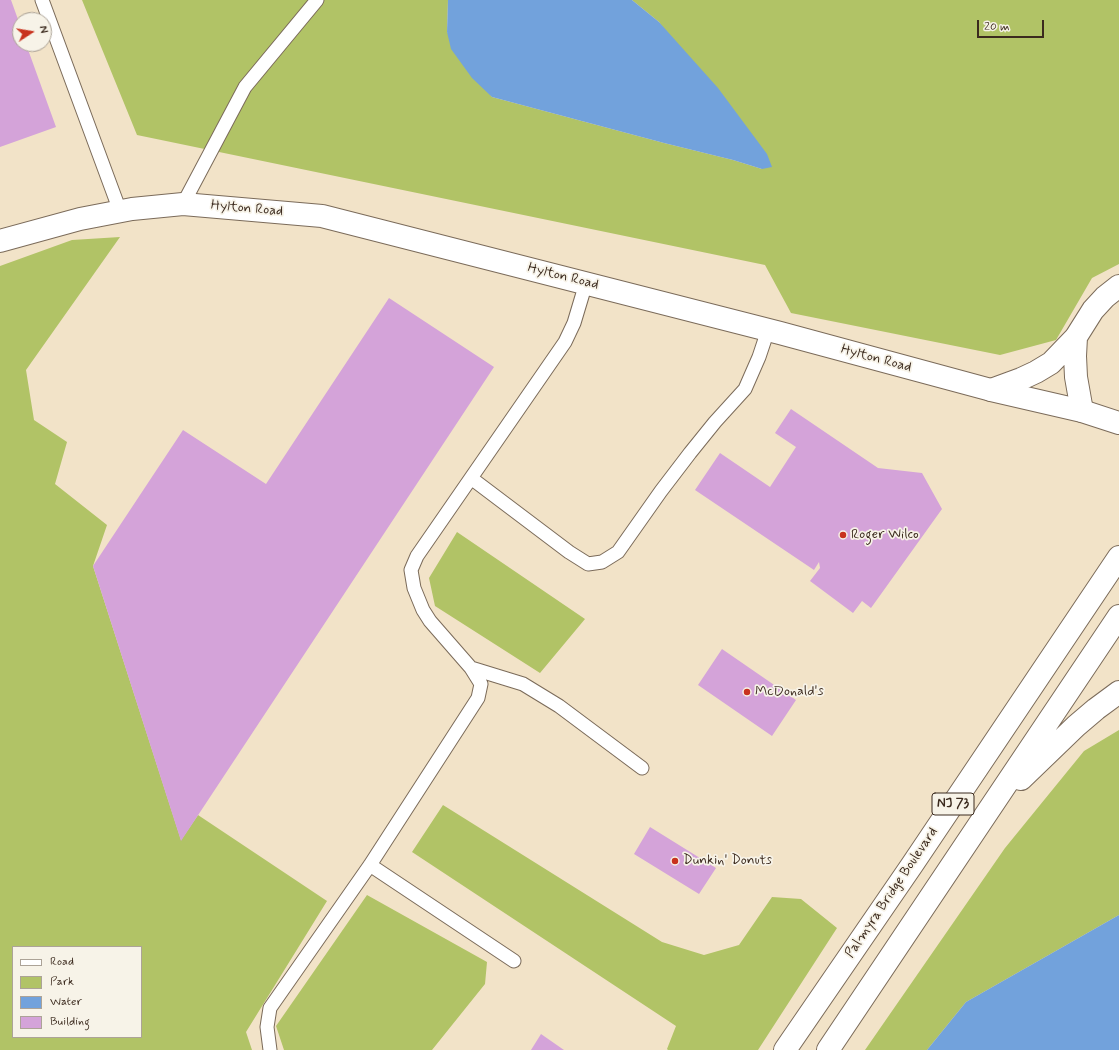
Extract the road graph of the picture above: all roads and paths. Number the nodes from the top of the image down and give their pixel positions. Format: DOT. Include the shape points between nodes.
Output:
graph roads {
  1 [pos="42,0"];
  2 [pos="317,0"];
  3 [pos="183,204"];
  4 [pos="120,211"];
  5 [pos="0,241"];
  6 [pos="586,283"];
  7 [pos="1119,286"];
  8 [pos="768,330"];
  9 [pos="1076,337"];
  10 [pos="991,390"];
  11 [pos="1082,411"];
  12 [pos="1119,423"];
  13 [pos="471,478"];
  14 [pos="1119,557"];
  15 [pos="1119,616"];
  16 [pos="471,668"];
  17 [pos="1119,692"];
  18 [pos="642,768"];
  19 [pos="989,811"];
  20 [pos="370,865"];
  21 [pos="514,961"];
  22 [pos="270,1050"];
  23 [pos="785,1050"];
  24 [pos="828,1050"];
  1 -- 4 [label="lane"];
  2 -- 3 [label="lane" via="245,87"];
  3 -- 4 [label="main road, Hylton Road"];
  3 -- 6 [label="main road, Hylton Road" via="322,216"];
  4 -- 5 [label="main road, Hylton Road"];
  6 -- 8 [label="main road, Hylton Road"];
  6 -- 13 [label="lane" via="574,324 565,342"];
  7 -- 9 [label="main road" via="1093,310"];
  8 -- 10 [label="main road, Hylton Road"];
  8 -- 13 [label="lane" via="745,389 690,453 618,552 602,562 588,564 569,552"];
  9 -- 10 [label="main road" via="1051,363 1036,372"];
  9 -- 11 [label="main road" via="1076,376"];
  10 -- 11 [label="main road, Hylton Road"];
  11 -- 12 [label="main road, Hylton Road"];
  13 -- 16 [label="lane" via="410,570 422,610"];
  14 -- 23 [label="main road, Palmyra Bridge Boulevard / NJ 73"];
  15 -- 19 [label="main road, NJ 73"];
  16 -- 18 [label="lane" via="523,684 559,706"];
  16 -- 20 [label="lane" via="481,684 478,698"];
  17 -- 19 [label="main road" via="1076,726"];
  19 -- 24 [label="main road, NJ 73"];
  20 -- 21 [label="lane"];
  20 -- 22 [label="lane" via="270,1008 266,1027"];
}
